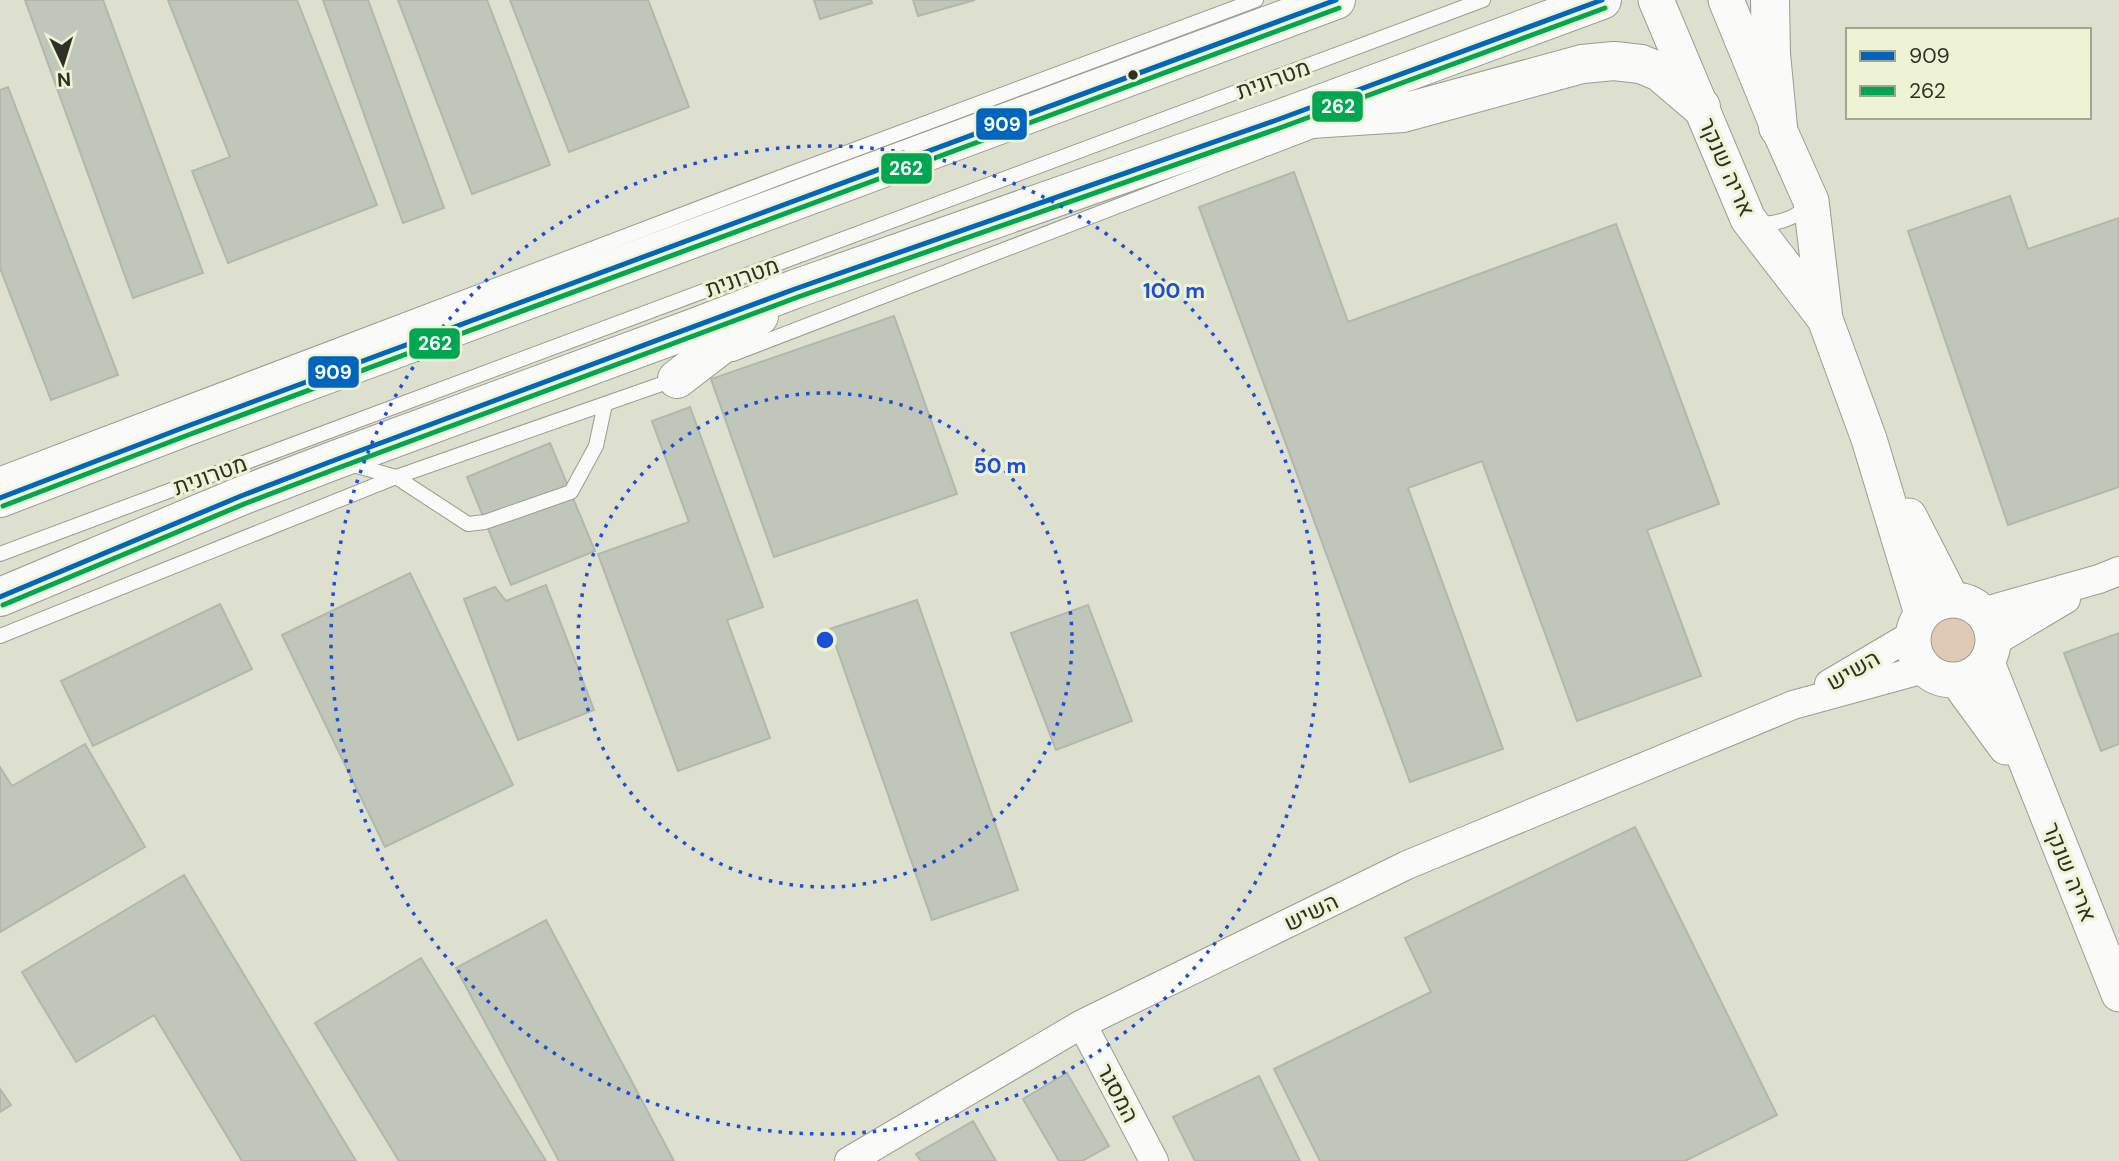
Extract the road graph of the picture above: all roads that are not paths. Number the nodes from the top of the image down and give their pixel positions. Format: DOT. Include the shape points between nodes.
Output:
graph roads {
  1 [pos="1256,0"];
  2 [pos="1336,0"];
  3 [pos="1483,0"];
  4 [pos="1602,0"];
  5 [pos="1656,0"];
  6 [pos="1726,0"];
  7 [pos="1770,0"];
  8 [pos="1701,107"];
  9 [pos="1348,118"];
  10 [pos="1273,121"];
  11 [pos="1778,127"];
  12 [pos="773,180"];
  13 [pos="834,186"];
  14 [pos="1811,201"];
  15 [pos="1748,219"];
  16 [pos="795,289"];
  17 [pos="1825,319"];
  18 [pos="677,379"];
  19 [pos="605,404"];
  20 [pos="335,460"];
  21 [pos="0,474"];
  22 [pos="396,477"];
  23 [pos="5,486"];
  24 [pos="0,554"];
  25 [pos="2109,575"];
  26 [pos="0,597"];
  27 [pos="1958,635"];
  28 [pos="0,636"];
  29 [pos="1924,669"];
  30 [pos="1793,705"];
  31 [pos="2119,994"];
  32 [pos="1082,1024"];
  33 [pos="849,1161"];
  34 [pos="1154,1161"];
  1 -- 12 [label="lane"];
  2 -- 13 [label="highway"];
  3 -- 24 [label="lane, מטרונית"];
  4 -- 10 [label="highway"];
  5 -- 8 [label="street, אריה שנקר"];
  6 -- 11 [label="street, אריה שנקר"];
  7 -- 11 [label="highway"];
  8 -- 9 [label="highway" via="1660,72 1614,61 1582,64 1403,113"];
  8 -- 15 [label="street, אריה שנקר"];
  9 -- 10 [label="highway"];
  9 -- 18 [label="lane"];
  10 -- 16 [label="highway"];
  11 -- 14 [label="street, אריה שנקר"];
  12 -- 13 [label="lane"];
  12 -- 23 [label="lane"];
  13 -- 23 [label="highway"];
  14 -- 15 [label="lane" via="1798,215 1769,224"];
  14 -- 17 [label="street, אריה שנקר"];
  15 -- 17 [label="street, אריה שנקר"];
  16 -- 18 [label="highway"];
  16 -- 20 [label="highway"];
  17 -- 27 [label="street, אריה שנקר" via="1869,439"];
  18 -- 19 [label="lane"];
  19 -- 22 [label="lane"];
  19 -- 22 [label="lane" via="596,446 570,492 485,522 468,524"];
  20 -- 22 [label="lane"];
  20 -- 26 [label="highway"];
  21 -- 23 [label="lane"];
  22 -- 28 [label="lane"];
  25 -- 27 [label="street, השיש"];
  27 -- 29 [label="street" via="1917,659"];
  27 -- 30 [label="street, השיש"];
  27 -- 31 [label="street, אריה שנקר" via="2037,789"];
  29 -- 30 [label="street, השיש"];
  30 -- 32 [label="street, השיש" via="1407,865"];
  32 -- 33 [label="street, השיש"];
  32 -- 34 [label="street, המסגר"];
}
